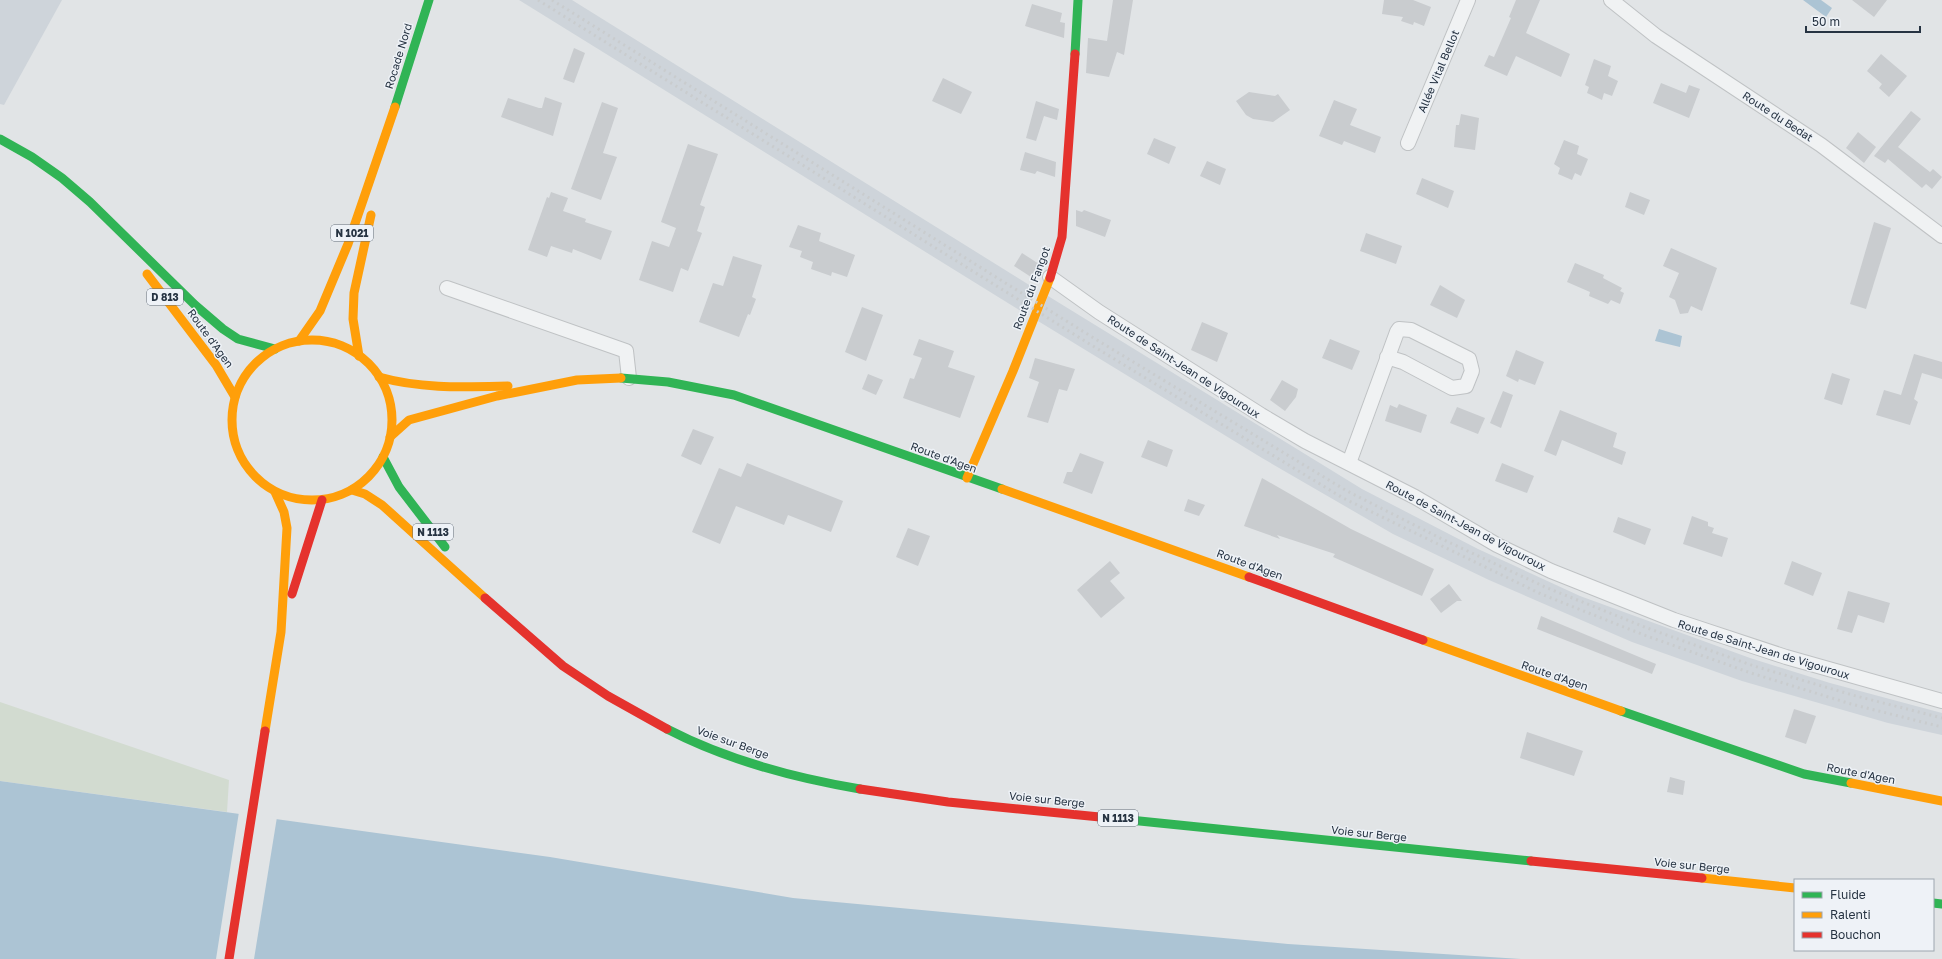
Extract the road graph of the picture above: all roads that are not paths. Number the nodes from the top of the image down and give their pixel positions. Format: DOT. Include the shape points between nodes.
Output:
graph roads {
  1 [pos="429,0"];
  2 [pos="1078,0"];
  3 [pos="1468,0"];
  4 [pos="1611,0"];
  5 [pos="392,119"];
  6 [pos="0,139"];
  7 [pos="1408,143"];
  8 [pos="88,202"];
  9 [pos="1942,236"];
  10 [pos="1050,277"];
  11 [pos="446,288"];
  12 [pos="299,341"];
  13 [pos="275,349"];
  14 [pos="359,356"];
  15 [pos="1388,357"];
  16 [pos="379,377"];
  17 [pos="628,378"];
  18 [pos="546,386"];
  19 [pos="235,397"];
  20 [pos="390,437"];
  21 [pos="383,457"];
  22 [pos="1349,462"];
  23 [pos="967,478"];
  24 [pos="352,490"];
  25 [pos="275,492"];
  26 [pos="322,500"];
  27 [pos="490,602"];
  28 [pos="281,632"];
  29 [pos="1942,701"];
  30 [pos="1942,801"];
  31 [pos="1794,888"];
  32 [pos="229,959"];
  1 -- 5 [label="main road, Rocade Nord / N 1021"];
  2 -- 10 [label="main road, Route du Fangot" via="1072,129 1062,237"];
  3 -- 7 [label="street, Allée Vital Bellot"];
  4 -- 9 [label="street, Route du Bedat" via="1656,36 1822,145"];
  5 -- 12 [label="main road, N 1021" via="331,286 320,311"];
  5 -- 14 [label="main road, N 1021" via="360,266 354,306"];
  6 -- 8 [label="main road, Route d'Agen / D 813" via="40,162"];
  8 -- 13 [label="main road, Route d'Agen / D 813" via="222,329 238,339"];
  8 -- 19 [label="main road, Route d'Agen / D 813" via="172,305 216,365"];
  10 -- 22 [label="street, Route de Saint-Jean de Vigouroux" via="1261,416"];
  10 -- 23 [label="main road, Route du Fangot"];
  11 -- 17 [label="street" via="626,351"];
  12 -- 13 [label="main road"];
  12 -- 14 [label="main road" via="330,342"];
  13 -- 19 [label="main road" via="254,364 239,385"];
  14 -- 16 [label="main road"];
  15 -- 15 [label="street" via="1397,332 1404,328 1469,359 1472,371 1466,386 1452,388 1403,362"];
  15 -- 22 [label="street"];
  16 -- 18 [label="main road, Route d'Agen" via="398,384 416,386"];
  16 -- 20 [label="main road" via="391,406"];
  17 -- 18 [label="main road, Route d'Agen" via="596,379"];
  17 -- 23 [label="main road, Route d'Agen" via="683,384 734,395"];
  18 -- 20 [label="main road, Route d'Agen" via="409,420"];
  19 -- 25 [label="main road" via="232,409 235,446 255,477"];
  20 -- 21 [label="main road"];
  21 -- 24 [label="main road" via="375,470"];
  21 -- 27 [label="main road, N 1113" via="411,504"];
  22 -- 29 [label="street, Route de Saint-Jean de Vigouroux" via="1497,545 1585,586 1674,620 1778,654"];
  23 -- 30 [label="main road, Route d'Agen" via="1804,774"];
  24 -- 26 [label="main road"];
  24 -- 27 [label="main road, N 1113" via="365,494 382,505"];
  25 -- 26 [label="main road" via="298,499"];
  25 -- 28 [label="main road" via="284,512 287,528"];
  26 -- 28 [label="main road"];
  27 -- 31 [label="main road, Voie sur Berge / N 1113" via="564,666 621,704 654,722 722,754 825,784 893,795"];
  28 -- 32 [label="main road"];
}
